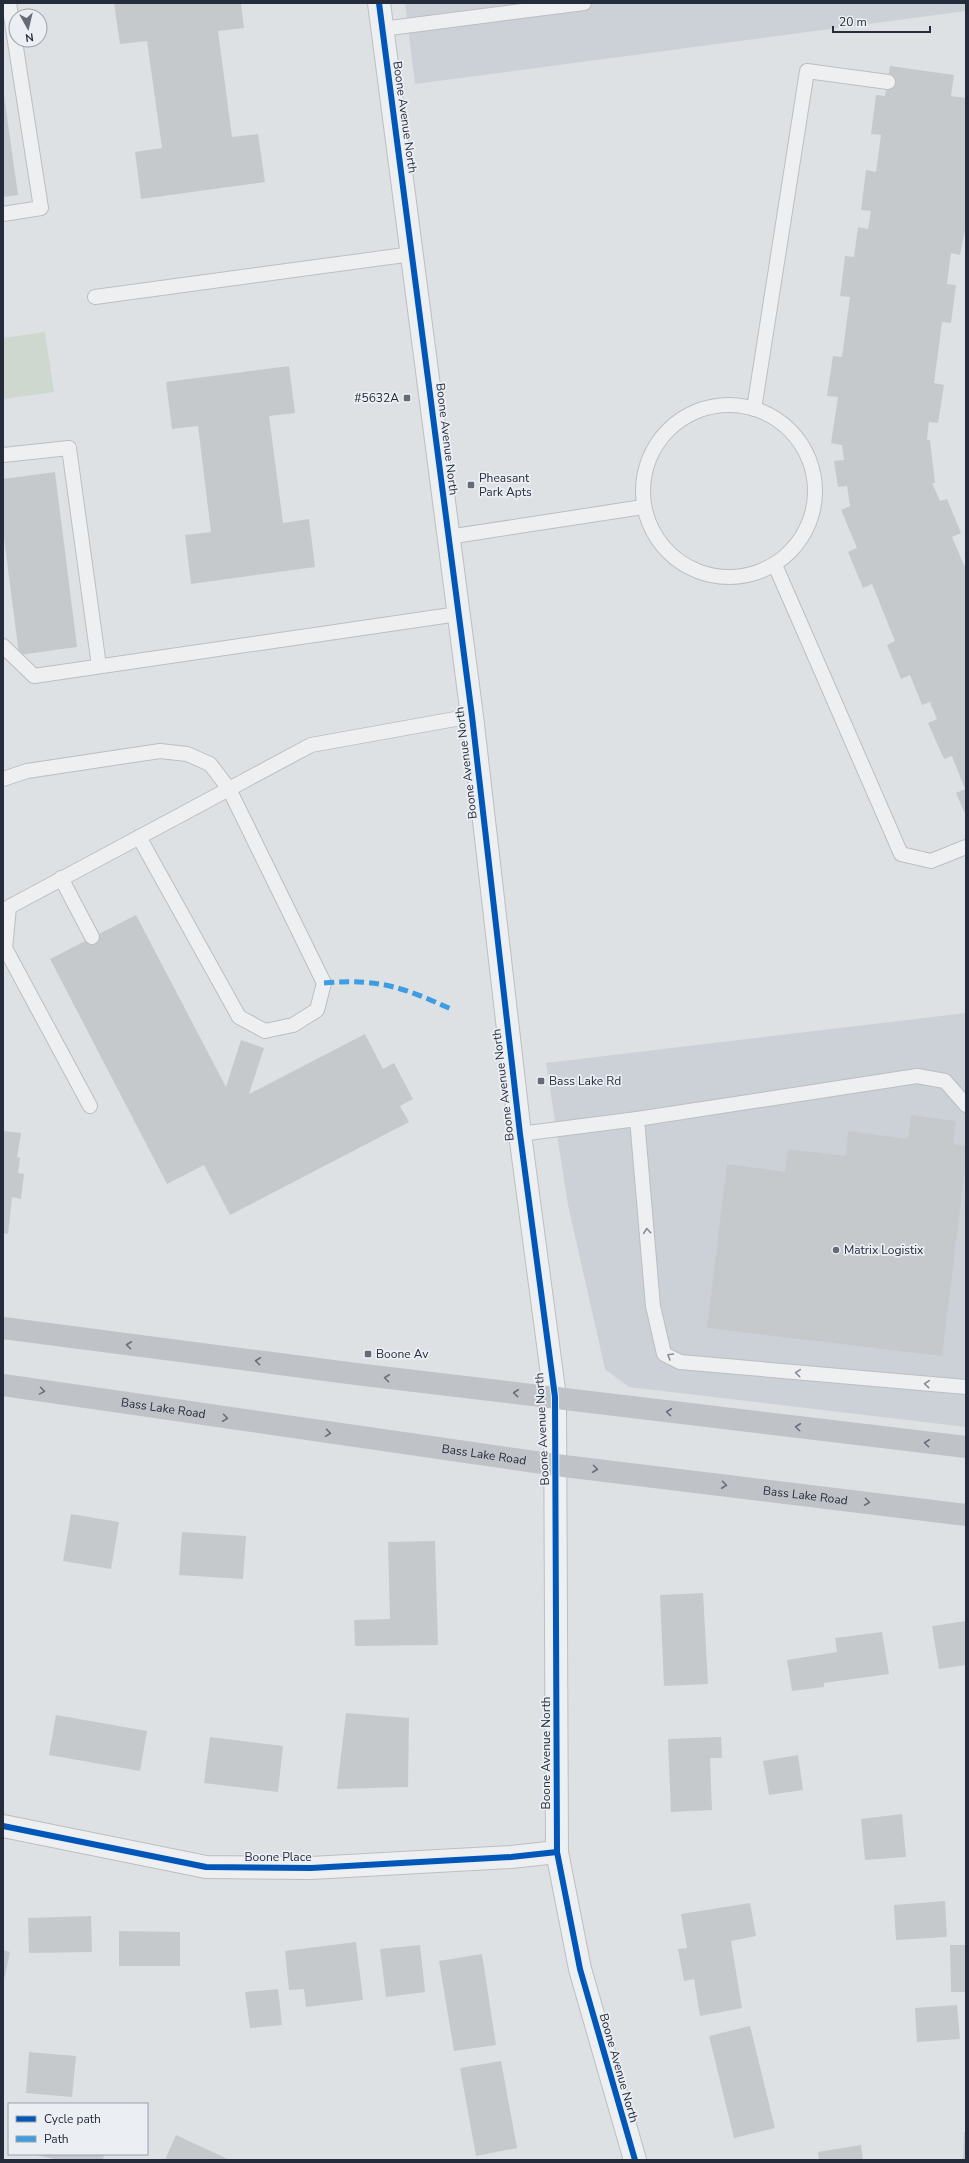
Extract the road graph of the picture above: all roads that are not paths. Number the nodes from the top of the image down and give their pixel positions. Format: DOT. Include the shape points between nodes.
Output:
graph roads {
  1 [pos="9,3"];
  2 [pos="379,3"];
  3 [pos="584,3"];
  4 [pos="382,29"];
  5 [pos="888,82"];
  6 [pos="3,214"];
  7 [pos="412,254"];
  8 [pos="95,297"];
  9 [pos="754,409"];
  10 [pos="3,455"];
  11 [pos="643,507"];
  12 [pos="448,537"];
  13 [pos="775,565"];
  14 [pos="458,614"];
  15 [pos="3,646"];
  16 [pos="99,666"];
  17 [pos="472,716"];
  18 [pos="3,779"];
  19 [pos="229,788"];
  20 [pos="139,837"];
  21 [pos="966,847"];
  22 [pos="62,878"];
  23 [pos="92,937"];
  24 [pos="966,1105"];
  25 [pos="90,1106"];
  26 [pos="637,1119"];
  27 [pos="520,1134"];
  28 [pos="3,1328"];
  29 [pos="3,1385"];
  30 [pos="966,1387"];
  31 [pos="554,1397"];
  32 [pos="966,1447"];
  33 [pos="556,1465"];
  34 [pos="966,1514"];
  35 [pos="3,1826"];
  36 [pos="557,1852"];
  37 [pos="634,2160"];
  1 -- 6 [label="lane" via="41,208"];
  2 -- 4 [label="street, Boone Avenue North"];
  3 -- 4 [label="lane"];
  4 -- 7 [label="street, Boone Avenue North"];
  5 -- 9 [label="lane" via="807,71"];
  7 -- 8 [label="lane"];
  7 -- 12 [label="street, Boone Avenue North"];
  9 -- 11 [label="lane" via="718,404 690,413 667,429 651,452 642,479"];
  9 -- 13 [label="lane" via="772,416 794,434 809,458 816,486 812,514 800,541"];
  10 -- 16 [label="lane" via="69,448"];
  11 -- 12 [label="lane"];
  11 -- 13 [label="lane" via="653,535 672,556 697,571 725,577 753,574"];
  12 -- 14 [label="street, Boone Avenue North"];
  13 -- 21 [label="lane" via="901,854 931,861"];
  14 -- 16 [label="lane"];
  14 -- 17 [label="street, Boone Avenue North"];
  15 -- 16 [label="lane" via="34,676"];
  17 -- 19 [label="lane" via="311,745"];
  17 -- 27 [label="street, Boone Avenue North"];
  18 -- 19 [label="lane" via="27,771 160,751 187,754 210,764"];
  19 -- 20 [label="lane"];
  19 -- 20 [label="lane" via="324,983 317,1010 293,1026 265,1031 240,1017"];
  20 -- 22 [label="lane"];
  22 -- 23 [label="lane"];
  22 -- 25 [label="lane" via="9,907 5,948"];
  24 -- 26 [label="lane" via="945,1082 917,1076"];
  26 -- 27 [label="lane"];
  30 -- 26 [label="lane, one-way" via="680,1362 664,1354 653,1306"];
  27 -- 31 [label="street, Boone Avenue North"];
  31 -- 28 [label="main road, one-way"];
  29 -- 33 [label="main road, Bass Lake Road, one-way"];
  32 -- 31 [label="main road, one-way"];
  31 -- 33 [label="street, Boone Avenue North"];
  33 -- 34 [label="main road, Bass Lake Road, one-way"];
  33 -- 36 [label="street, Boone Avenue North"];
  35 -- 36 [label="street, Boone Place" via="206,1867 311,1868 511,1857"];
  36 -- 37 [label="street, Boone Avenue North" via="580,1969"];
}
